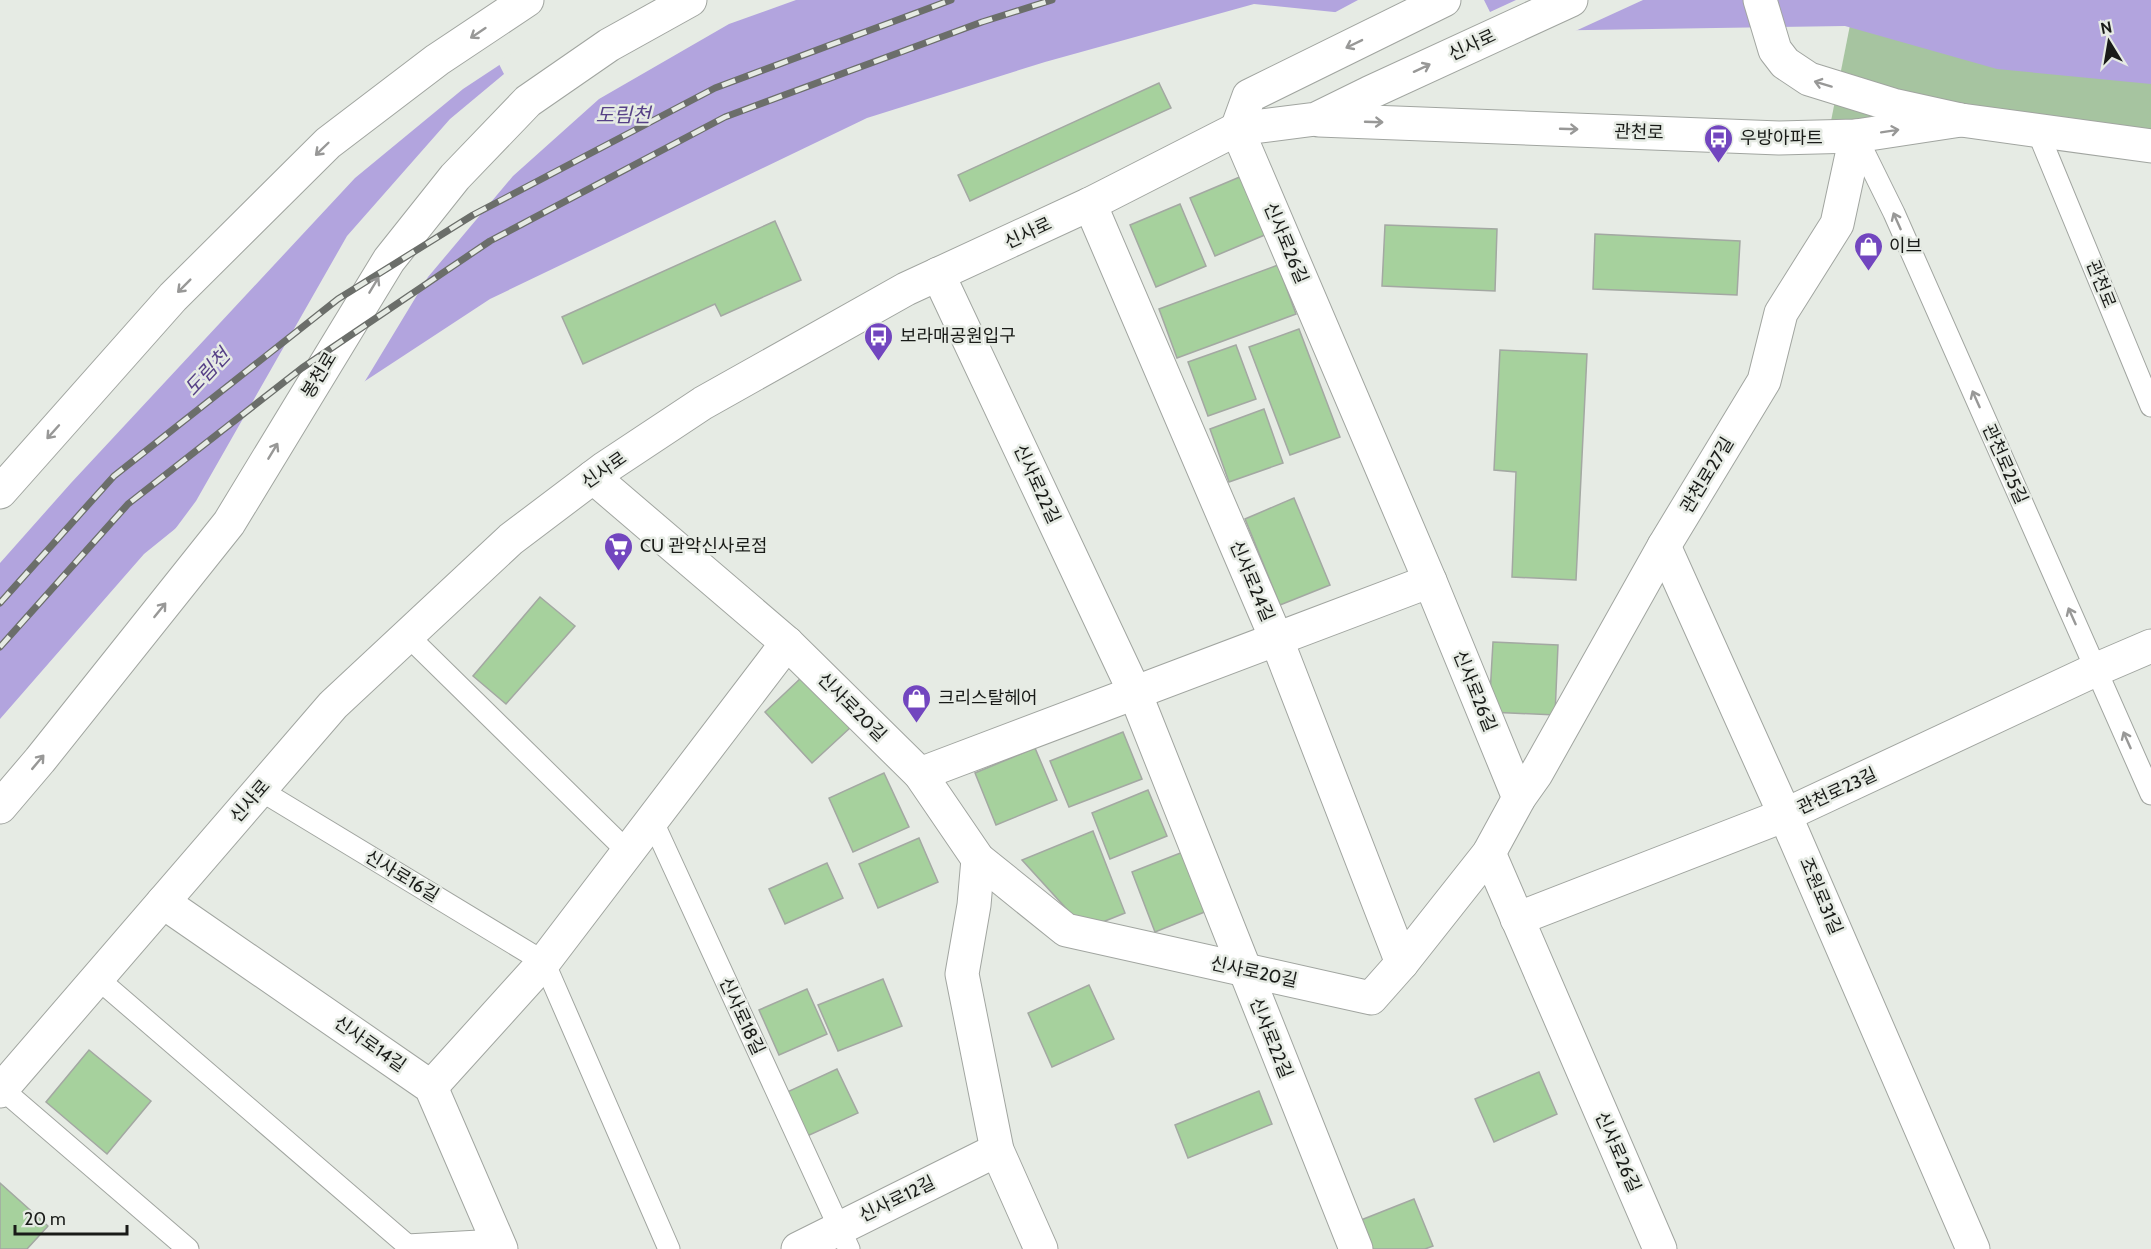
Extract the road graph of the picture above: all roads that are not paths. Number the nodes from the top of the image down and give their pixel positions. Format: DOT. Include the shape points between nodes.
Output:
graph roads {
  1 [pos="527,0"];
  2 [pos="690,0"];
  3 [pos="1444,0"];
  4 [pos="1571,0"];
  5 [pos="1760,0"];
  6 [pos="1316,119"];
  7 [pos="1961,120"];
  8 [pos="1237,129"];
  9 [pos="2037,130"];
  10 [pos="1856,136"];
  11 [pos="2151,146"];
  12 [pos="1090,204"];
  13 [pos="938,274"];
  14 [pos="2151,406"];
  15 [pos="593,477"];
  16 [pos="0,492"];
  17 [pos="1664,546"];
  18 [pos="1430,581"];
  19 [pos="407,635"];
  20 [pos="1276,638"];
  21 [pos="787,643"];
  22 [pos="2151,646"];
  23 [pos="2096,670"];
  24 [pos="1135,693"];
  25 [pos="920,774"];
  26 [pos="260,790"];
  27 [pos="2151,794"];
  28 [pos="1519,798"];
  29 [pos="0,807"];
  30 [pos="1785,815"];
  31 [pos="652,820"];
  32 [pos="627,851"];
  33 [pos="1489,854"];
  34 [pos="978,859"];
  35 [pos="163,902"];
  36 [pos="1517,919"];
  37 [pos="544,962"];
  38 [pos="1402,963"];
  39 [pos="1244,970"];
  40 [pos="97,978"];
  41 [pos="431,1087"];
  42 [pos="1,1090"];
  43 [pos="997,1150"];
  44 [pos="845,1238"];
  45 [pos="499,1245"];
  46 [pos="188,1249"];
  47 [pos="669,1249"];
  48 [pos="798,1249"];
  49 [pos="1041,1249"];
  50 [pos="1356,1249"];
  51 [pos="1660,1249"];
  52 [pos="1973,1249"];
  1 -- 16 [label="street, one-way" via="437,60 328,143 172,297"];
  29 -- 2 [label="street, 봉천로, one-way" via="229,523 389,260 455,177 528,101 609,45"];
  3 -- 8 [label="street, one-way" via="1249,96"];
  6 -- 4 [label="street, 신사로, one-way"];
  7 -- 5 [label="street, 관천로, one-way" via="1893,105 1809,79 1785,63 1775,50"];
  6 -- 8 [label="street, 신사로"];
  6 -- 10 [label="street, 관천로, one-way" via="1779,138"];
  7 -- 9 [label="street, 관천로"];
  10 -- 7 [label="street, 관천로, one-way"];
  8 -- 12 [label="street, 신사로"];
  8 -- 18 [label="street, 신사로26길"];
  9 -- 11 [label="street, 관천로"];
  9 -- 14 [label="lane, 관천로"];
  10 -- 17 [label="street, 관천로27길" via="1837,224 1781,313 1764,381"];
  23 -- 10 [label="lane, 관천로25길, one-way" via="1894,213"];
  12 -- 13 [label="street, 신사로"];
  12 -- 20 [label="street, 신사로24길"];
  13 -- 15 [label="street, 신사로" via="703,403"];
  13 -- 24 [label="street, 신사로22길"];
  15 -- 19 [label="street, 신사로" via="511,539"];
  15 -- 21 [label="street, 신사로20길"];
  17 -- 28 [label="street, 관천로27길"];
  17 -- 30 [label="street, 조원로31길"];
  18 -- 20 [label="street"];
  18 -- 28 [label="street, 신사로26길"];
  19 -- 26 [label="street, 신사로" via="333,705"];
  19 -- 32 [label="lane"];
  20 -- 24 [label="street"];
  20 -- 38 [label="street, 신사로24길"];
  21 -- 25 [label="street, 신사로20길"];
  21 -- 31 [label="street"];
  22 -- 23 [label="street, 관천로23길"];
  27 -- 23 [label="lane, 관천로25길, one-way"];
  23 -- 30 [label="street, 관천로23길"];
  24 -- 25 [label="street"];
  24 -- 39 [label="street, 신사로22길"];
  25 -- 34 [label="street, 신사로20길"];
  26 -- 35 [label="street, 신사로"];
  26 -- 37 [label="lane, 신사로16길"];
  28 -- 33 [label="street"];
  30 -- 36 [label="street, 관천로23길"];
  30 -- 52 [label="street, 조원로31길"];
  31 -- 32 [label="street"];
  31 -- 44 [label="lane, 신사로18길"];
  32 -- 37 [label="street"];
  33 -- 36 [label="street, 신사로26길"];
  33 -- 38 [label="street, 신사로20길"];
  34 -- 39 [label="street, 신사로20길" via="1066,930"];
  34 -- 43 [label="street" via="962,974"];
  35 -- 40 [label="street, 신사로"];
  35 -- 41 [label="street, 신사로14길"];
  36 -- 51 [label="street, 신사로26길"];
  37 -- 41 [label="street"];
  37 -- 47 [label="lane"];
  38 -- 39 [label="street, 신사로20길" via="1371,998"];
  39 -- 50 [label="street, 신사로22길"];
  40 -- 42 [label="street, 신사로"];
  40 -- 45 [label="lane" via="407,1245"];
  41 -- 45 [label="street"];
  42 -- 46 [label="lane, 신사로"];
  43 -- 44 [label="street, 신사로12길"];
  43 -- 49 [label="street"];
  44 -- 48 [label="street, 신사로12길"];
}
